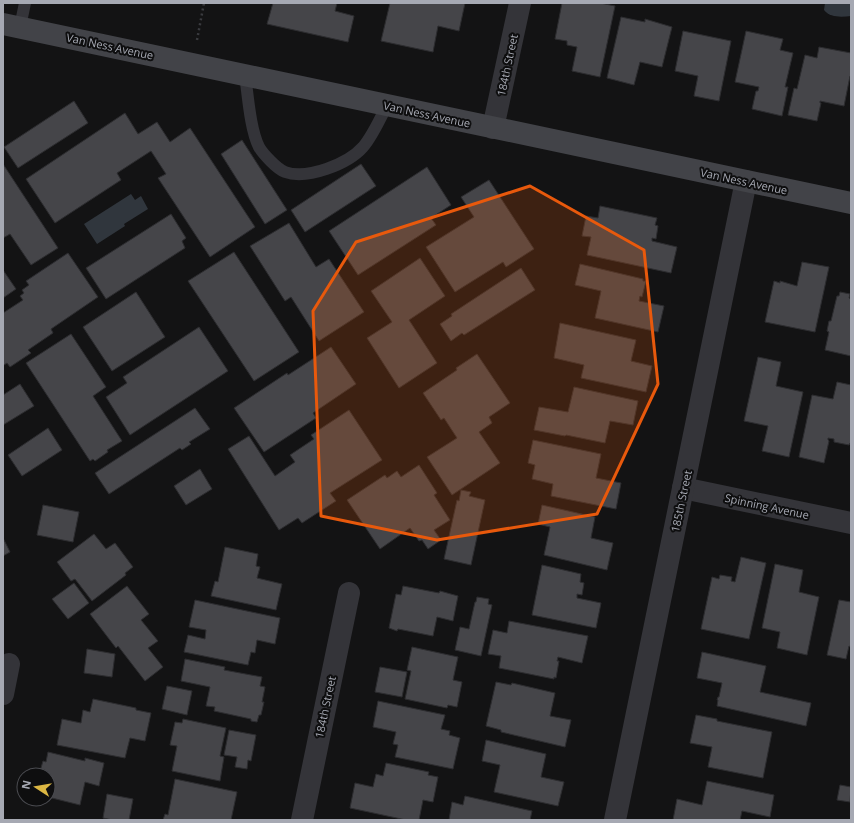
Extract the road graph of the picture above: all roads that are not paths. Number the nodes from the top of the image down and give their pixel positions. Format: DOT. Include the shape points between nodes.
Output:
graph roads {
  1 [pos="25,3"];
  2 [pos="520,3"];
  3 [pos="11,26"];
  4 [pos="245,75"];
  5 [pos="387,105"];
  6 [pos="493,128"];
  7 [pos="746,181"];
  8 [pos="851,203"];
  9 [pos="683,488"];
  10 [pos="851,523"];
  11 [pos="349,593"];
  12 [pos="9,664"];
  13 [pos="3,694"];
  14 [pos="302,820"];
  15 [pos="615,820"];
  1 -- 3 [label="lane"];
  2 -- 6 [label="street, 184th Street"];
  3 -- 4 [label="main road, Van Ness Avenue"];
  4 -- 5 [label="main road, Van Ness Avenue"];
  4 -- 5 [label="lane" via="259,147 271,162 284,172 314,173 349,158 362,148"];
  5 -- 6 [label="main road, Van Ness Avenue"];
  6 -- 7 [label="main road, Van Ness Avenue"];
  7 -- 8 [label="main road, Van Ness Avenue"];
  7 -- 9 [label="street, 185th Street"];
  9 -- 10 [label="street, Spinning Avenue"];
  9 -- 15 [label="street, 185th Street"];
  11 -- 14 [label="street, 184th Street"];
  12 -- 13 [label="street"];
}
